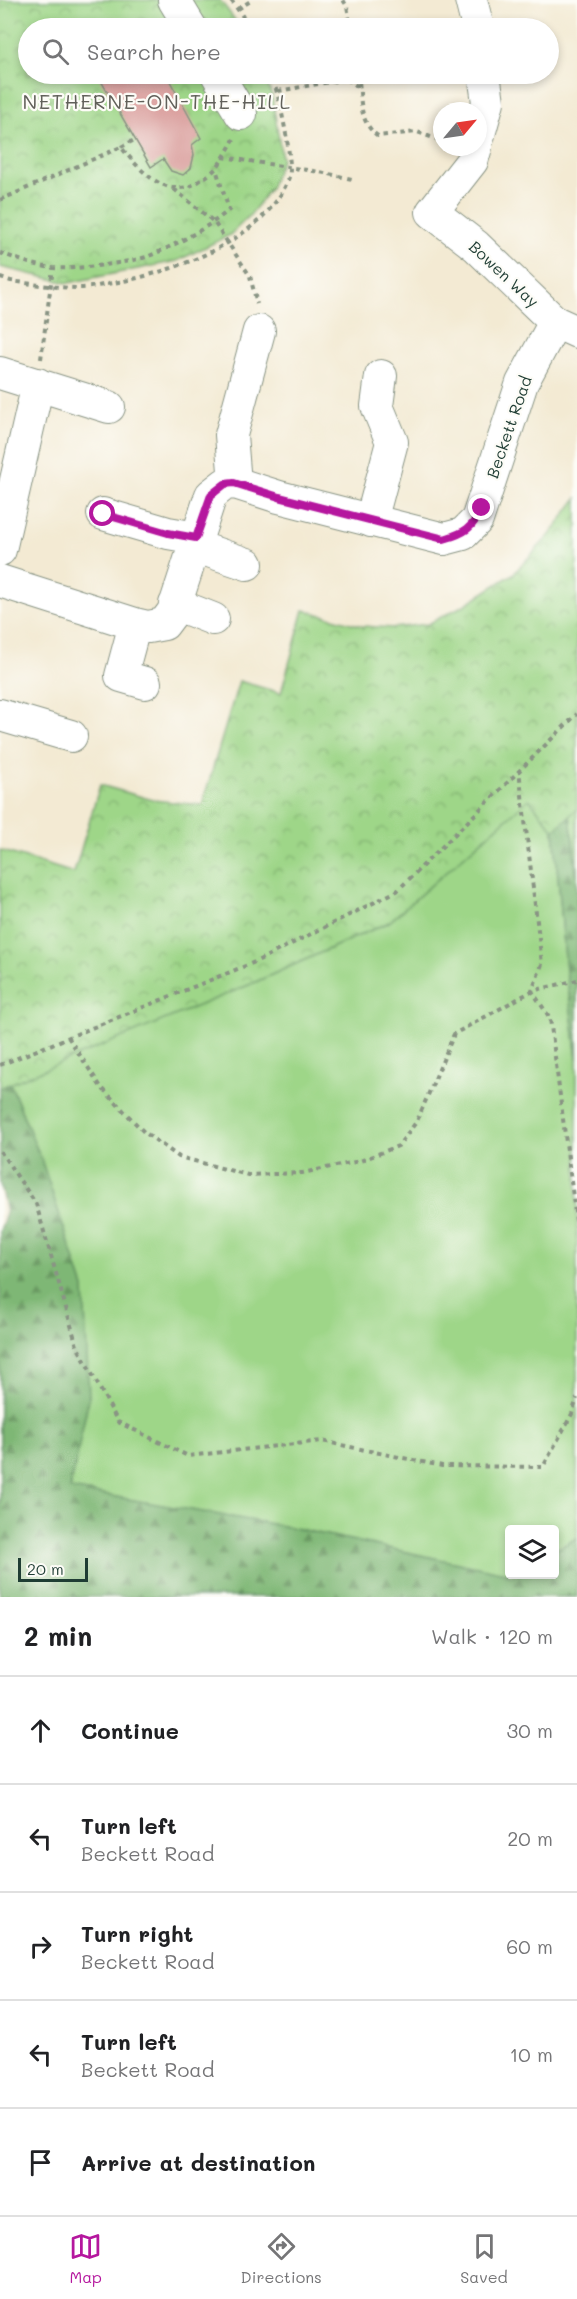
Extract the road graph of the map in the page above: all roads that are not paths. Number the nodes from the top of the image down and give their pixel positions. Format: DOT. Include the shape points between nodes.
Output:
graph roads {
  1 [pos="174,0"];
  2 [pos="471,0"];
  3 [pos="185,18"];
  4 [pos="476,18"];
  5 [pos="223,84"];
  6 [pos="485,84"];
  7 [pos="487,106"];
  8 [pos="240,114"];
  9 [pos="473,156"];
  10 [pos="566,327"];
  11 [pos="259,331"];
  12 [pos="0,374"];
  13 [pos="381,376"];
  14 [pos="38,384"];
  15 [pos="109,407"];
  16 [pos="234,483"];
  17 [pos="5,502"];
  18 [pos="103,514"];
  19 [pos="371,521"];
  20 [pos="195,542"];
  21 [pos="0,550"];
  22 [pos="247,564"];
  23 [pos="0,581"];
  24 [pos="176,604"];
  25 [pos="213,619"];
  26 [pos="135,624"];
  27 [pos="145,683"];
  28 [pos="0,715"];
  29 [pos="71,736"];
  1 -- 3 [label="street"];
  2 -- 4 [label="street"];
  5 -- 8 [label="street"];
  6 -- 7 [label="street"];
  9 -- 10 [label="street, Bowen Way" via="432,212"];
  10 -- 19 [label="street, Beckett Road" via="522,383 477,520 463,534 444,539"];
  11 -- 16 [label="street" via="231,435"];
  12 -- 14 [label="street"];
  13 -- 19 [label="street" via="377,406 392,442"];
  14 -- 15 [label="street"];
  14 -- 17 [label="street"];
  16 -- 19 [label="street, Beckett Road"];
  16 -- 20 [label="street" via="225,484 211,495"];
  17 -- 21 [label="street"];
  18 -- 20 [label="street"];
  20 -- 22 [label="street"];
  20 -- 24 [label="street"];
  23 -- 26 [label="street"];
  24 -- 25 [label="street"];
  24 -- 26 [label="street" via="164,624"];
  26 -- 27 [label="street" via="121,676"];
  28 -- 29 [label="street"];
}
